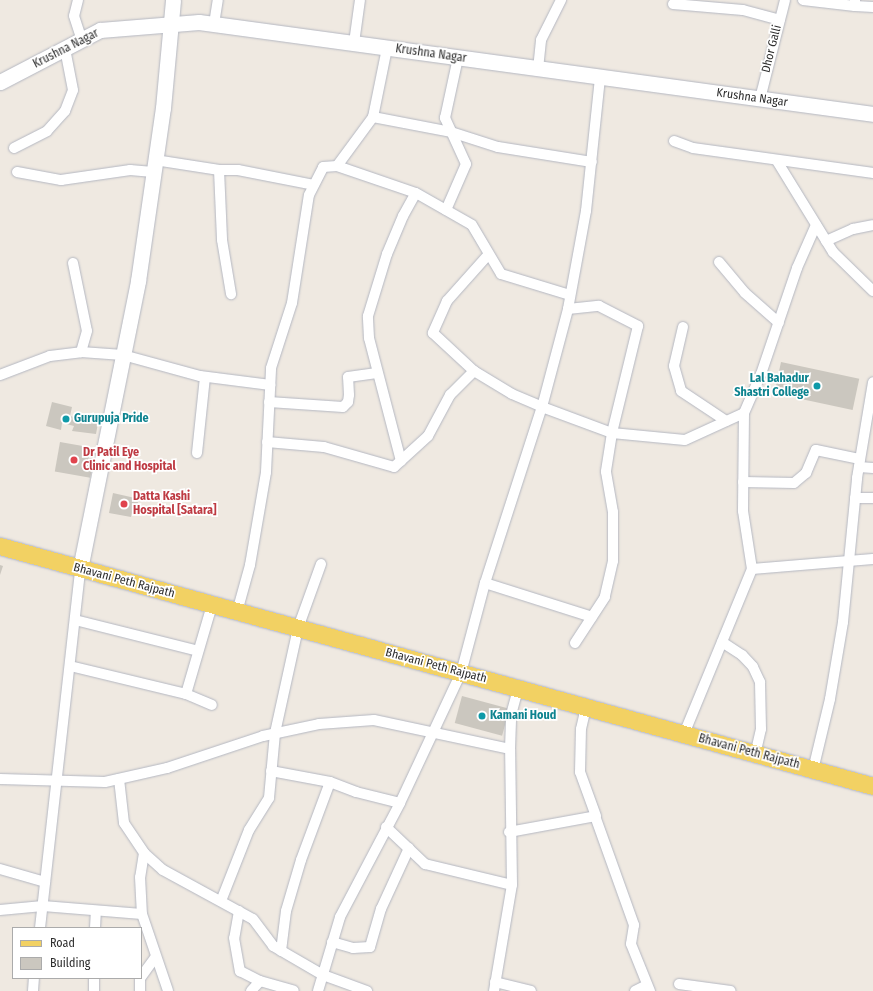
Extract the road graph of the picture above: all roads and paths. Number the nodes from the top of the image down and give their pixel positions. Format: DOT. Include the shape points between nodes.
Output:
graph roads {
  1 [pos="78,0"];
  2 [pos="173,0"];
  3 [pos="218,0"];
  4 [pos="360,0"];
  5 [pos="561,0"];
  6 [pos="785,0"];
  7 [pos="803,0"];
  8 [pos="855,3"];
  9 [pos="673,4"];
  10 [pos="873,7"];
  11 [pos="780,20"];
  12 [pos="171,24"];
  13 [pos="214,24"];
  14 [pos="82,40"];
  15 [pos="354,43"];
  16 [pos="387,48"];
  17 [pos="65,49"];
  18 [pos="458,58"];
  19 [pos="538,69"];
  20 [pos="600,77"];
  21 [pos="0,82"];
  22 [pos="760,99"];
  23 [pos="873,114"];
  24 [pos="373,117"];
  25 [pos="451,132"];
  26 [pos="674,141"];
  27 [pos="14,148"];
  28 [pos="778,161"];
  29 [pos="592,162"];
  30 [pos="154,166"];
  31 [pos="337,166"];
  32 [pos="219,170"];
  33 [pos="17,172"];
  34 [pos="873,174"];
  35 [pos="314,185"];
  36 [pos="416,193"];
  37 [pos="446,210"];
  38 [pos="816,225"];
  39 [pos="873,225"];
  40 [pos="826,241"];
  41 [pos="488,255"];
  42 [pos="719,262"];
  43 [pos="73,263"];
  44 [pos="873,291"];
  45 [pos="231,294"];
  46 [pos="570,295"];
  47 [pos="568,309"];
  48 [pos="778,323"];
  49 [pos="683,327"];
  50 [pos="81,352"];
  51 [pos="123,355"];
  52 [pos="474,371"];
  53 [pos="377,373"];
  54 [pos="0,375"];
  55 [pos="205,377"];
  56 [pos="873,382"];
  57 [pos="270,385"];
  58 [pos="269,402"];
  59 [pos="542,407"];
  60 [pos="744,413"];
  61 [pos="726,421"];
  62 [pos="612,433"];
  63 [pos="267,442"];
  64 [pos="196,453"];
  65 [pos="401,460"];
  66 [pos="860,463"];
  67 [pos="873,468"];
  68 [pos="743,482"];
  69 [pos="856,498"];
  70 [pos="873,498"];
  71 [pos="0,546"];
  72 [pos="873,559"];
  73 [pos="850,561"];
  74 [pos="322,564"];
  75 [pos="80,569"];
  76 [pos="752,569"];
  77 [pos="484,583"];
  78 [pos="212,605"];
  79 [pos="237,612"];
  80 [pos="592,617"];
  81 [pos="75,620"];
  82 [pos="298,628"];
  83 [pos="722,642"];
  84 [pos="575,643"];
  85 [pos="198,652"];
  86 [pos="70,666"];
  87 [pos="461,673"];
  88 [pos="518,689"];
  89 [pos="186,694"];
  90 [pos="212,705"];
  91 [pos="586,707"];
  92 [pos="275,733"];
  93 [pos="434,734"];
  94 [pos="684,734"];
  95 [pos="510,749"];
  96 [pos="755,754"];
  97 [pos="813,770"];
  98 [pos="271,771"];
  99 [pos="0,779"];
  100 [pos="120,779"];
  101 [pos="56,780"];
  102 [pos="330,782"];
  103 [pos="873,786"];
  104 [pos="400,802"];
  105 [pos="595,816"];
  106 [pos="386,827"];
  107 [pos="509,832"];
  108 [pos="409,848"];
  109 [pos="144,854"];
  110 [pos="0,869"];
  111 [pos="45,882"];
  112 [pos="512,886"];
  113 [pos="221,901"];
  114 [pos="43,906"];
  115 [pos="0,910"];
  116 [pos="96,911"];
  117 [pos="239,911"];
  118 [pos="142,914"];
  119 [pos="40,927"];
  120 [pos="95,927"];
  121 [pos="332,942"];
  122 [pos="281,951"];
  123 [pos="155,958"];
  124 [pos="323,975"];
  125 [pos="142,976"];
  126 [pos="34,979"];
  127 [pos="94,979"];
  128 [pos="141,979"];
  129 [pos="260,981"];
  130 [pos="679,984"];
  131 [pos="495,986"];
  132 [pos="648,988"];
  133 [pos="33,991"];
  134 [pos="94,991"];
  135 [pos="140,991"];
  136 [pos="168,991"];
  137 [pos="251,991"];
  138 [pos="294,991"];
  139 [pos="318,991"];
  140 [pos="367,991"];
  141 [pos="531,991"];
  142 [pos="635,991"];
  143 [pos="731,991"];
  1 -- 14 [label="street" via="74,16"];
  2 -- 12 [label="main road"];
  3 -- 13 [label="street"];
  4 -- 15 [label="street"];
  5 -- 19 [label="street" via="541,40"];
  6 -- 11 [label="street, Dhor Galli"];
  7 -- 8 [label="street"];
  8 -- 10 [label="street"];
  9 -- 11 [label="street" via="743,10"];
  11 -- 22 [label="street, Dhor Galli"];
  12 -- 13 [label="main road, Krushna Nagar"];
  12 -- 14 [label="main road, Krushna Nagar" via="100,30"];
  12 -- 30 [label="main road"];
  13 -- 15 [label="main road, Krushna Nagar"];
  14 -- 17 [label="main road, Krushna Nagar"];
  15 -- 16 [label="main road, Krushna Nagar"];
  16 -- 18 [label="main road, Krushna Nagar"];
  16 -- 24 [label="street"];
  17 -- 21 [label="main road, Krushna Nagar"];
  17 -- 27 [label="street" via="73,90 65,111 47,131"];
  18 -- 19 [label="main road, Krushna Nagar"];
  18 -- 25 [label="street" via="445,118"];
  19 -- 20 [label="main road, Krushna Nagar"];
  20 -- 22 [label="main road, Krushna Nagar"];
  20 -- 29 [label="street"];
  22 -- 23 [label="main road, Krushna Nagar"];
  24 -- 25 [label="street"];
  24 -- 31 [label="street"];
  25 -- 29 [label="street" via="498,147"];
  25 -- 37 [label="street" via="466,164"];
  26 -- 28 [label="street" via="693,148"];
  28 -- 34 [label="street"];
  28 -- 38 [label="street"];
  29 -- 46 [label="street"];
  30 -- 32 [label="street"];
  30 -- 33 [label="street" via="61,180"];
  30 -- 51 [label="main road" via="138,282"];
  31 -- 35 [label="street" via="322,167"];
  31 -- 36 [label="street"];
  32 -- 35 [label="street" via="238,170"];
  32 -- 45 [label="street" via="222,240"];
  35 -- 57 [label="street" via="309,195 292,303 271,368"];
  36 -- 37 [label="street"];
  36 -- 53 [label="street" via="403,216 368,316 369,338"];
  37 -- 41 [label="street" via="472,225"];
  38 -- 40 [label="street"];
  38 -- 48 [label="street"];
  39 -- 40 [label="street" via="854,228"];
  40 -- 44 [label="street" via="833,252"];
  41 -- 46 [label="street" via="501,274"];
  41 -- 52 [label="street" via="447,301 433,333"];
  42 -- 48 [label="street" via="746,293"];
  43 -- 50 [label="street" via="87,331"];
  46 -- 47 [label="street"];
  47 -- 59 [label="street"];
  47 -- 62 [label="street" via="599,306 638,326"];
  48 -- 60 [label="street"];
  49 -- 61 [label="street" via="674,366 681,391"];
  50 -- 51 [label="street"];
  50 -- 54 [label="street" via="50,356"];
  51 -- 55 [label="street"];
  51 -- 75 [label="main road"];
  52 -- 59 [label="street" via="512,394"];
  52 -- 65 [label="street" via="450,395 428,436"];
  53 -- 58 [label="street" via="348,377 348,402 343,406"];
  53 -- 65 [label="street"];
  55 -- 57 [label="street"];
  55 -- 64 [label="street"];
  56 -- 66 [label="street"];
  57 -- 58 [label="street"];
  58 -- 63 [label="street"];
  59 -- 62 [label="street"];
  59 -- 77 [label="street"];
  60 -- 61 [label="street"];
  60 -- 68 [label="street"];
  61 -- 62 [label="street" via="685,440"];
  62 -- 80 [label="street" via="606,472 613,512 614,561 605,597"];
  63 -- 65 [label="street" via="324,447 394,467"];
  63 -- 79 [label="street" via="266,472 250,565"];
  66 -- 67 [label="street"];
  66 -- 68 [label="street" via="816,450 806,473 794,483"];
  66 -- 69 [label="street"];
  68 -- 76 [label="street" via="743,511"];
  69 -- 70 [label="street"];
  69 -- 73 [label="street"];
  71 -- 75 [label="main road, Bhavani Peth Rajpath"];
  72 -- 73 [label="street"];
  73 -- 76 [label="street"];
  73 -- 97 [label="street" via="830,699"];
  74 -- 82 [label="street"];
  75 -- 78 [label="main road, Bhavani Peth Rajpath"];
  75 -- 81 [label="street"];
  76 -- 83 [label="street"];
  77 -- 80 [label="street"];
  77 -- 87 [label="street"];
  78 -- 79 [label="main road, Bhavani Peth Rajpath"];
  78 -- 85 [label="street"];
  79 -- 82 [label="main road, Bhavani Peth Rajpath"];
  80 -- 84 [label="street"];
  81 -- 85 [label="street"];
  81 -- 86 [label="street"];
  82 -- 87 [label="main road, Bhavani Peth Rajpath"];
  82 -- 92 [label="street"];
  83 -- 94 [label="street"];
  83 -- 96 [label="street" via="753,667 760,682 761,729"];
  85 -- 89 [label="street"];
  86 -- 89 [label="street"];
  86 -- 101 [label="street"];
  87 -- 88 [label="main road, Bhavani Peth Rajpath"];
  87 -- 93 [label="street"];
  88 -- 91 [label="main road, Bhavani Peth Rajpath"];
  88 -- 95 [label="street" via="511,715"];
  89 -- 90 [label="street"];
  91 -- 94 [label="main road, Bhavani Peth Rajpath"];
  91 -- 105 [label="street" via="581,729 580,772"];
  92 -- 93 [label="street" via="318,724 374,720"];
  92 -- 98 [label="street"];
  92 -- 100 [label="street" via="167,768"];
  93 -- 95 [label="street"];
  93 -- 104 [label="street"];
  94 -- 96 [label="main road, Bhavani Peth Rajpath"];
  95 -- 107 [label="street"];
  96 -- 97 [label="main road, Bhavani Peth Rajpath"];
  97 -- 103 [label="main road, Bhavani Peth Rajpath"];
  98 -- 102 [label="street"];
  98 -- 113 [label="street" via="268,798 249,830"];
  99 -- 101 [label="street"];
  100 -- 101 [label="street" via="105,782"];
  100 -- 109 [label="street" via="124,823"];
  101 -- 111 [label="street"];
  102 -- 104 [label="street" via="356,792"];
  102 -- 122 [label="street" via="301,860 286,911"];
  104 -- 106 [label="street"];
  105 -- 107 [label="street"];
  105 -- 132 [label="street" via="634,925 631,944"];
  106 -- 108 [label="street"];
  106 -- 121 [label="street" via="340,917"];
  107 -- 112 [label="street"];
  108 -- 112 [label="street" via="425,864"];
  108 -- 121 [label="street" via="381,909 370,947 353,948"];
  109 -- 113 [label="street" via="163,870"];
  109 -- 118 [label="street" via="140,877"];
  110 -- 111 [label="street"];
  111 -- 114 [label="street"];
  112 -- 131 [label="street"];
  113 -- 117 [label="street"];
  114 -- 115 [label="street"];
  114 -- 116 [label="street"];
  114 -- 119 [label="street"];
  116 -- 118 [label="street"];
  116 -- 120 [label="street"];
  117 -- 122 [label="street" via="253,919 273,946"];
  117 -- 129 [label="street" via="234,938 240,971"];
  118 -- 123 [label="street"];
  121 -- 124 [label="street"];
  122 -- 124 [label="street"];
  123 -- 125 [label="street"];
  123 -- 136 [label="street"];
  124 -- 139 [label="street"];
  124 -- 140 [label="street"];
  126 -- 133 [label="street"];
  127 -- 134 [label="street"];
  128 -- 135 [label="street"];
  129 -- 137 [label="street"];
  129 -- 138 [label="street"];
  130 -- 143 [label="street"];
  131 -- 141 [label="street"];
  132 -- 142 [label="street"];
}
